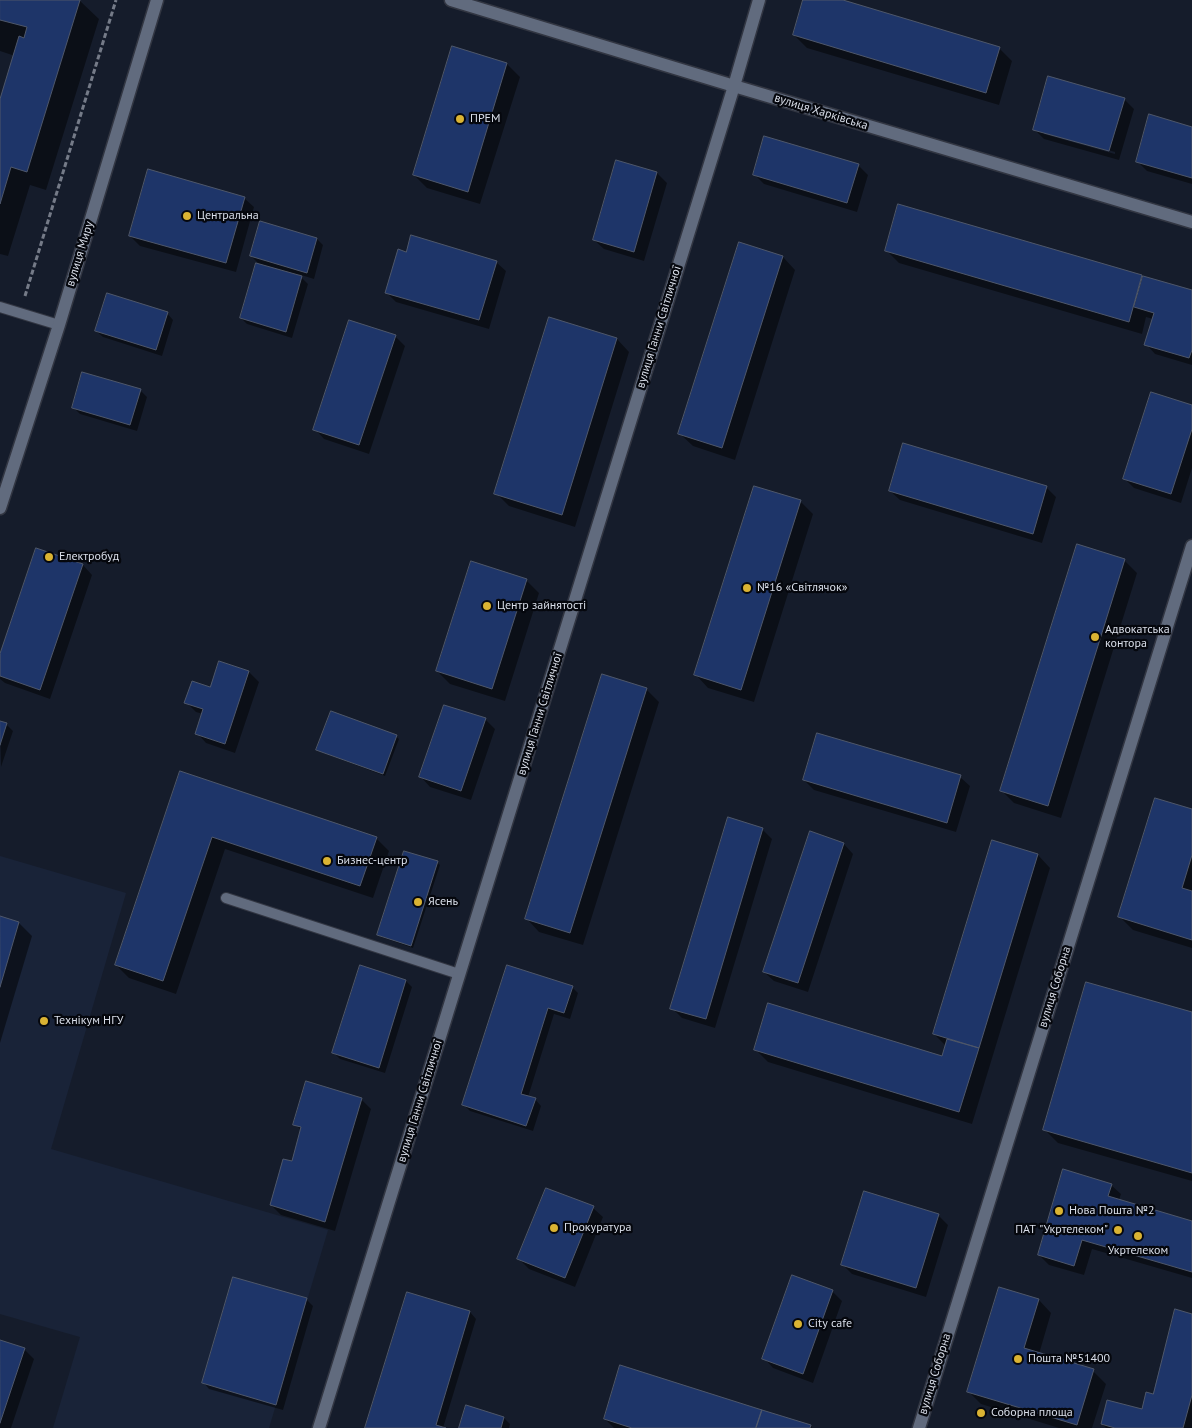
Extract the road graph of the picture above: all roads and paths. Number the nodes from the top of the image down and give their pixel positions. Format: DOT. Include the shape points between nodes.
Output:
graph roads {
  1 [pos="116,0"];
  2 [pos="157,0"];
  3 [pos="451,0"];
  4 [pos="759,0"];
  5 [pos="734,86"];
  6 [pos="1192,222"];
  7 [pos="0,307"];
  8 [pos="20,314"];
  9 [pos="59,325"];
  10 [pos="0,508"];
  11 [pos="1192,546"];
  12 [pos="226,898"];
  13 [pos="460,974"];
  14 [pos="319,1428"];
  15 [pos="919,1428"];
  1 -- 8 [label="path"];
  2 -- 9 [label="street, вулиця Миру"];
  3 -- 5 [label="street, вулиця Харківська"];
  4 -- 5 [label="street, вулиця Ганни Світличної"];
  5 -- 6 [label="street, вулиця Харківська"];
  5 -- 13 [label="street, вулиця Ганни Світличної"];
  7 -- 8 [label="lane"];
  8 -- 9 [label="lane"];
  9 -- 10 [label="street, вулиця Миру"];
  11 -- 15 [label="street, вулиця Соборна"];
  12 -- 13 [label="lane"];
  13 -- 14 [label="street, вулиця Ганни Світличної"];
}
